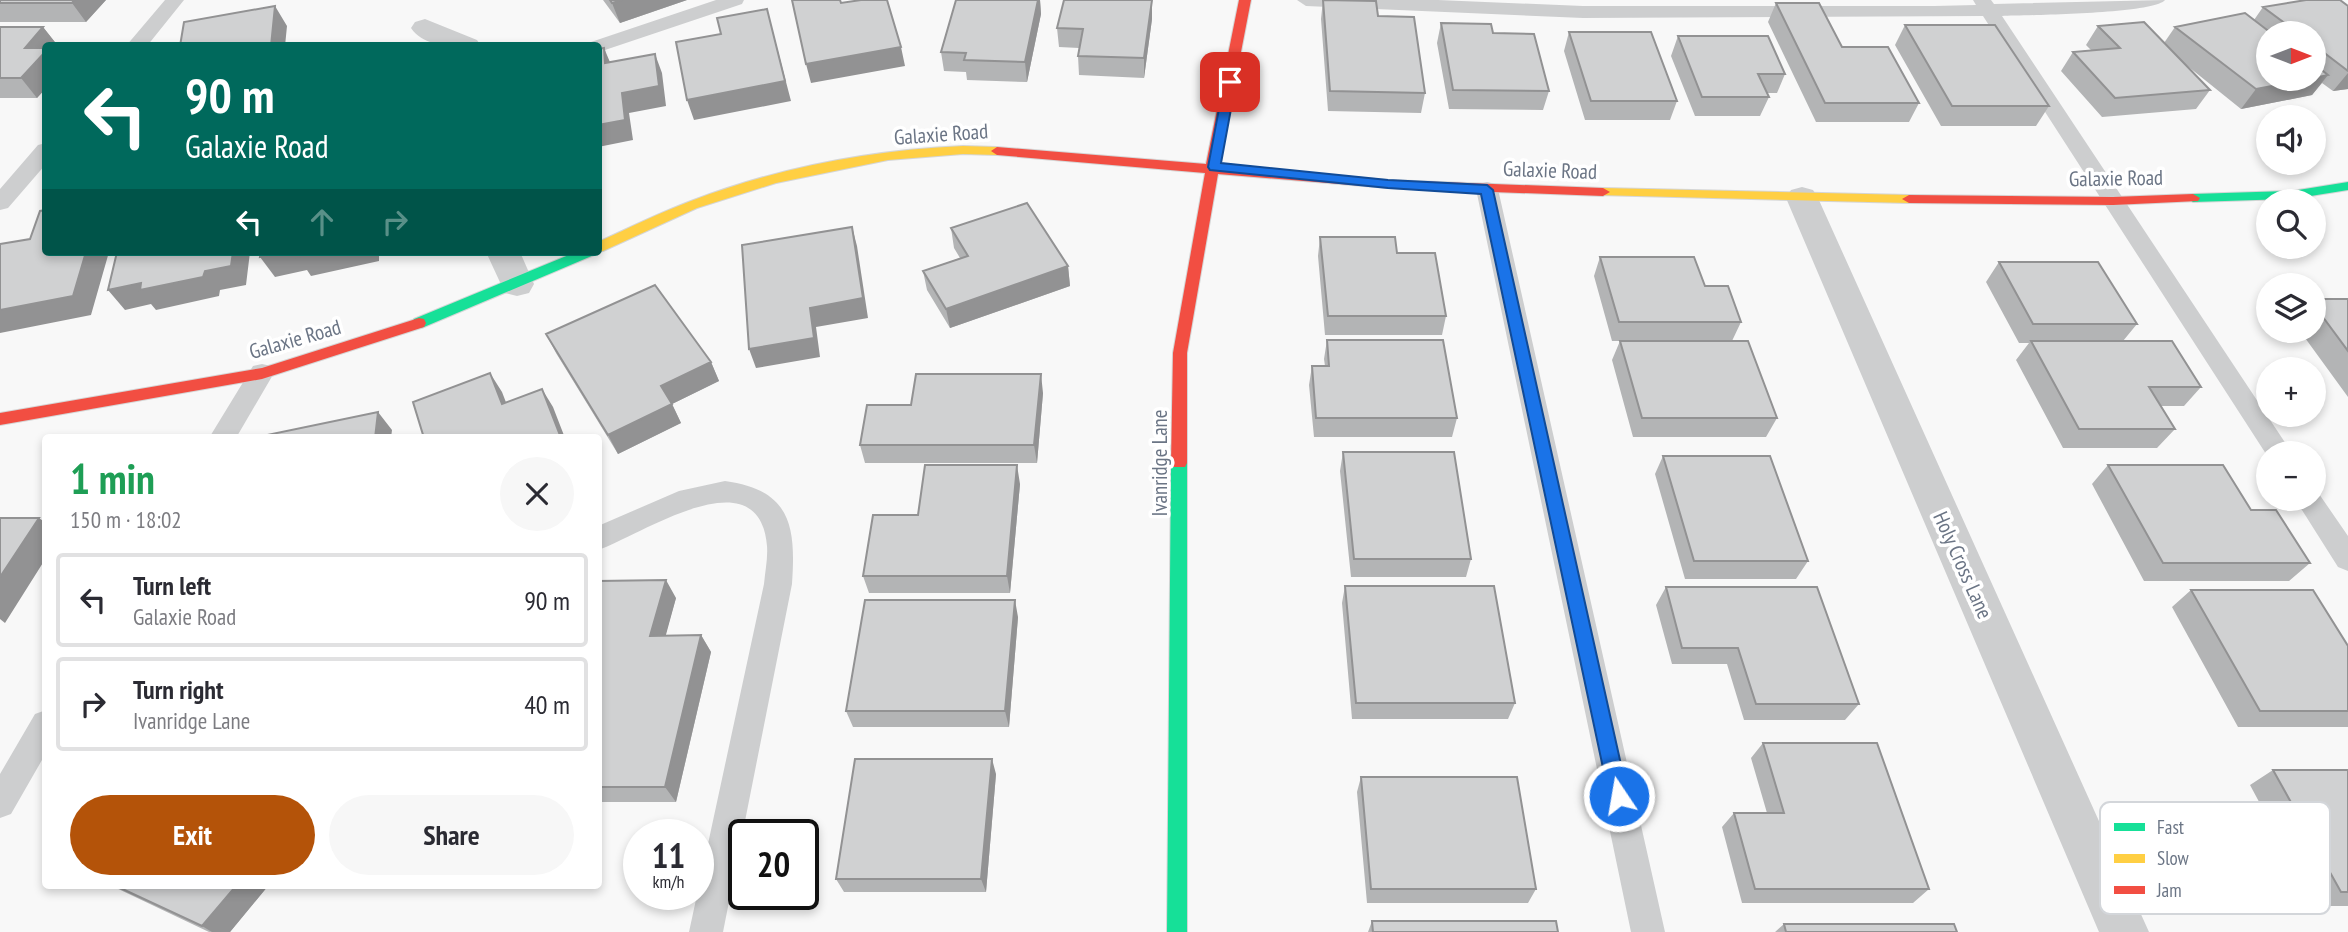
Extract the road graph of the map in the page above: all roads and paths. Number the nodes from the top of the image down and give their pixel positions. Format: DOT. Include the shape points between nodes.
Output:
graph roads {
  1 [pos="175,0"];
  2 [pos="735,0"];
  3 [pos="1245,0"];
  4 [pos="1306,0"];
  5 [pos="2156,0"];
  6 [pos="1985,5"];
  7 [pos="425,28"];
  8 [pos="139,42"];
  9 [pos="458,42"];
  10 [pos="602,45"];
  11 [pos="42,155"];
  12 [pos="1214,167"];
  13 [pos="42,185"];
  14 [pos="1487,190"];
  15 [pos="2344,190"];
  16 [pos="7,195"];
  17 [pos="1801,198"];
  18 [pos="2113,201"];
  19 [pos="602,246"];
  20 [pos="505,256"];
  21 [pos="580,256"];
  22 [pos="517,284"];
  23 [pos="262,373"];
  24 [pos="0,419"];
  25 [pos="224,434"];
  26 [pos="2270,441"];
  27 [pos="2316,511"];
  28 [pos="602,536"];
  29 [pos="2348,559"];
  30 [pos="42,731"];
  31 [pos="0,803"];
  32 [pos="2100,877"];
  33 [pos="2116,914"];
  34 [pos="706,932"];
  35 [pos="1177,932"];
  36 [pos="1648,932"];
  37 [pos="2124,932"];
  1 -- 8 [label="lane"];
  2 -- 10 [label="lane"];
  3 -- 12 [label="street, Ivanridge Lane"];
  4 -- 6 [label="lane" via="1583,12 1934,12"];
  5 -- 6 [label="lane" via="2090,6"];
  6 -- 18 [label="lane"];
  7 -- 9 [label="street"];
  11 -- 16 [label="lane"];
  12 -- 14 [label="street, Galaxie Road"];
  12 -- 19 [label="street, Galaxie Road" via="972,149 892,157 798,173 704,201"];
  12 -- 35 [label="street, Ivanridge Lane" via="1193,260 1180,353"];
  13 -- 16 [label="lane"];
  14 -- 17 [label="street, Galaxie Road"];
  14 -- 36 [label="lane"];
  15 -- 18 [label="street, Galaxie Road"];
  17 -- 18 [label="street, Galaxie Road"];
  17 -- 32 [label="street, Holy Cross Lane"];
  18 -- 26 [label="lane"];
  20 -- 22 [label="street"];
  21 -- 22 [label="street, Galaxie Road"];
  22 -- 23 [label="street, Galaxie Road" via="411,326"];
  23 -- 24 [label="street, Galaxie Road"];
  23 -- 25 [label="lane"];
  27 -- 29 [label="lane"];
  28 -- 34 [label="lane" via="674,504 709,493 731,493 743,494 770,511 781,545 778,584"];
  30 -- 31 [label="lane"];
  33 -- 37 [label="street, Holy Cross Lane"];
}
